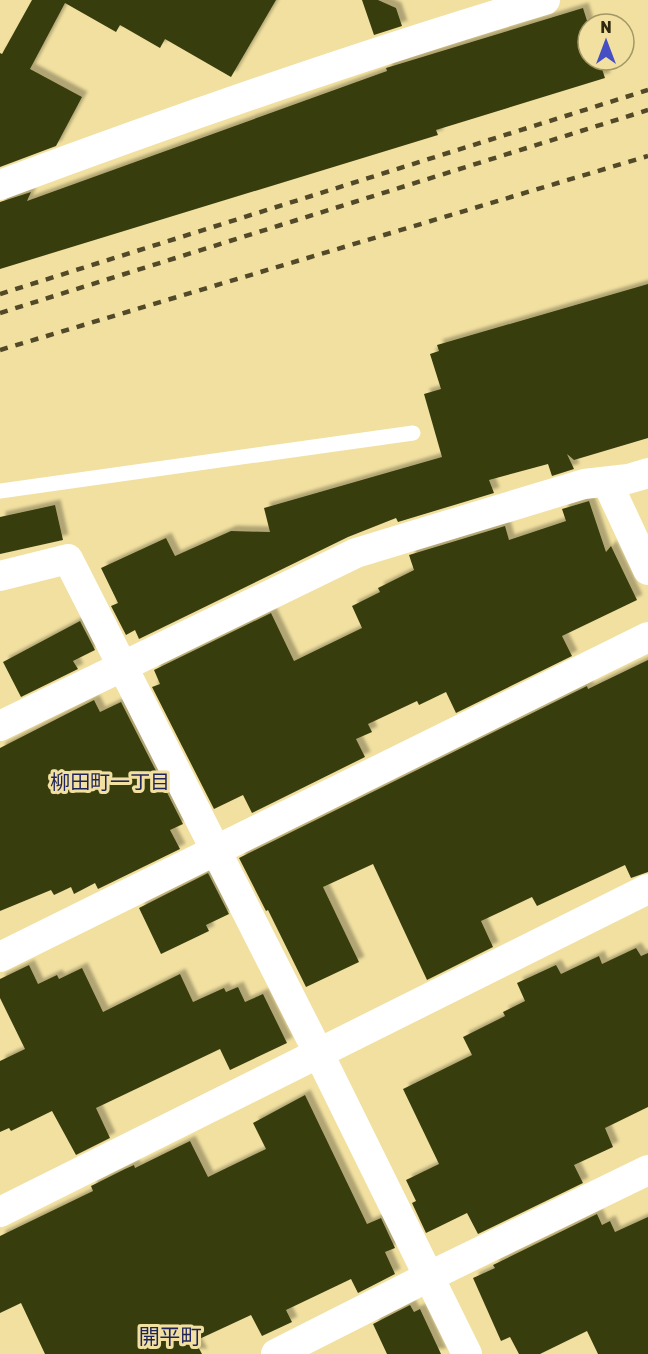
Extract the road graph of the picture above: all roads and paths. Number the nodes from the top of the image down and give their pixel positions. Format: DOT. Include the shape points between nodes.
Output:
graph roads {
  1 [pos="545,0"];
  2 [pos="0,185"];
  3 [pos="413,433"];
  4 [pos="648,472"];
  5 [pos="606,482"];
  6 [pos="0,491"];
  7 [pos="648,570"];
  8 [pos="0,576"];
  9 [pos="648,637"];
  10 [pos="123,665"];
  11 [pos="0,726"];
  12 [pos="216,850"];
  13 [pos="648,889"];
  14 [pos="0,957"];
  15 [pos="318,1052"];
  16 [pos="648,1170"];
  17 [pos="0,1212"];
  18 [pos="428,1276"];
  19 [pos="276,1354"];
  20 [pos="467,1354"];
  1 -- 2 [label="street" via="406,42"];
  3 -- 6 [label="lane"];
  4 -- 5 [label="street"];
  5 -- 7 [label="street"];
  5 -- 10 [label="street" via="584,484 356,553"];
  8 -- 10 [label="street" via="69,559"];
  9 -- 12 [label="street"];
  10 -- 11 [label="street"];
  10 -- 12 [label="street"];
  12 -- 14 [label="street"];
  12 -- 15 [label="street"];
  13 -- 15 [label="street"];
  15 -- 17 [label="street"];
  15 -- 18 [label="street"];
  16 -- 18 [label="street"];
  18 -- 19 [label="street"];
  18 -- 20 [label="street"];
}
